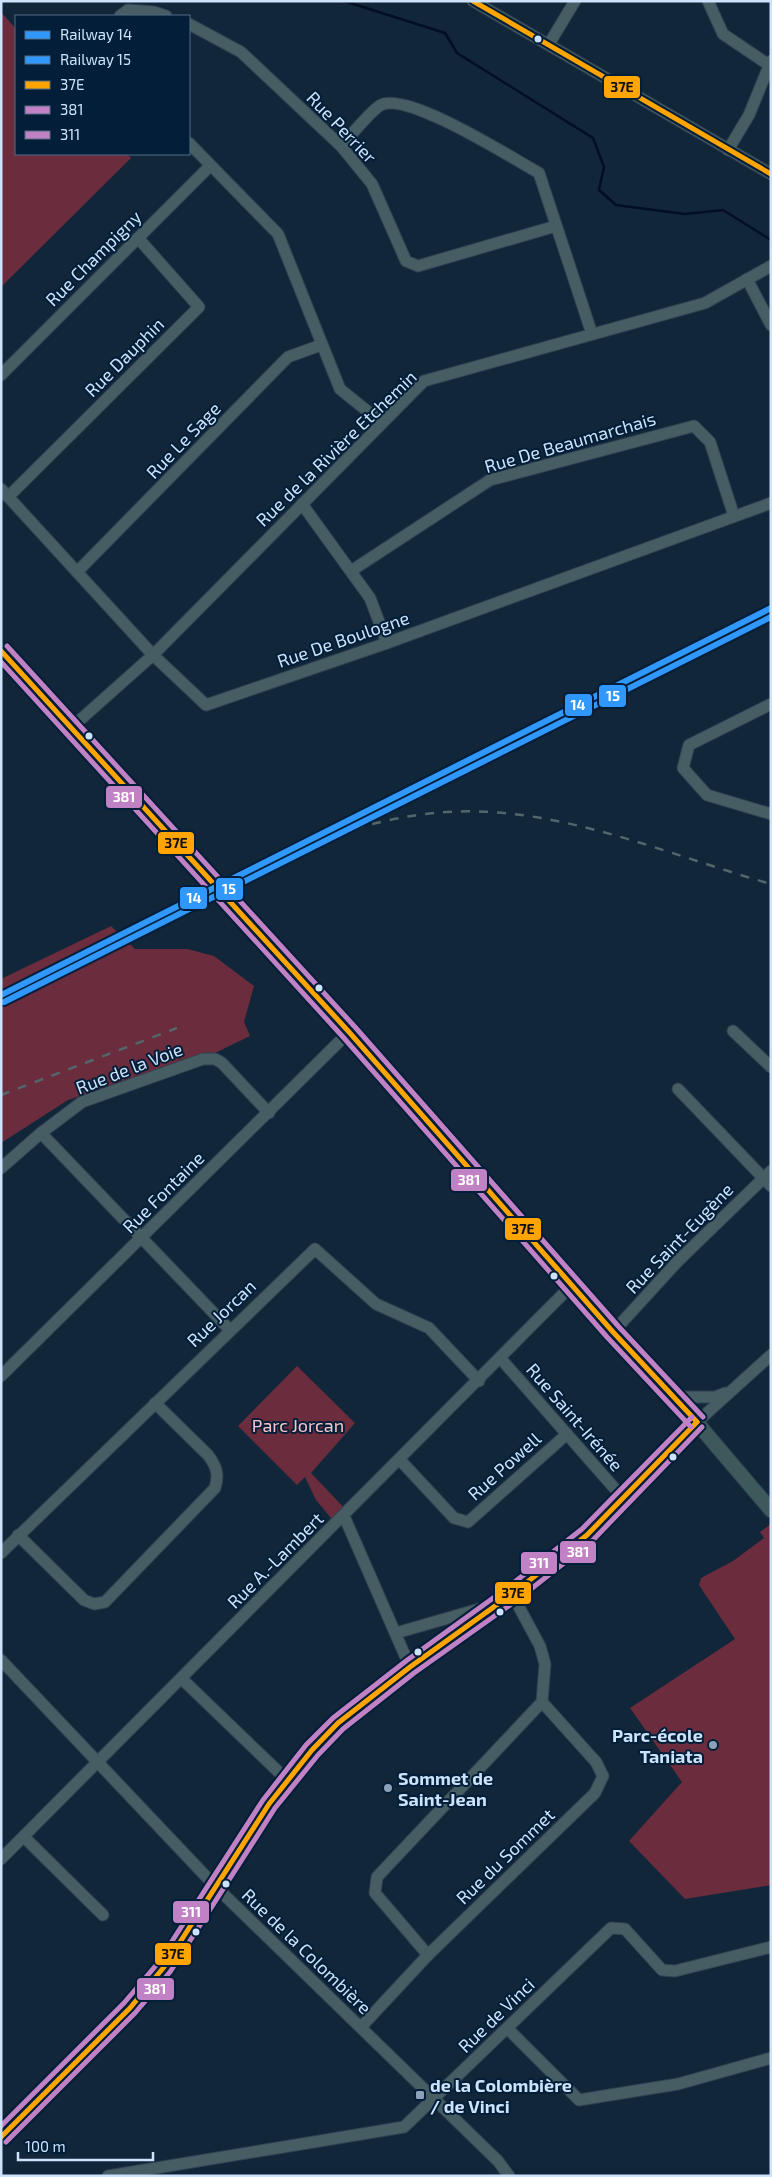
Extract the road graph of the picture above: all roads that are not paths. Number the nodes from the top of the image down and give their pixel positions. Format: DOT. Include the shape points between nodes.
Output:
graph roads {
  1 [pos="473,1"];
  2 [pos="575,1"];
  3 [pos="708,1"];
  4 [pos="121,15"];
  5 [pos="163,15"];
  6 [pos="190,25"];
  7 [pos="549,44"];
  8 [pos="770,63"];
  9 [pos="190,144"];
  10 [pos="341,146"];
  11 [pos="728,150"];
  12 [pos="210,166"];
  13 [pos="771,174"];
  14 [pos="556,226"];
  15 [pos="138,238"];
  16 [pos="771,266"];
  17 [pos="747,279"];
  18 [pos="771,325"];
  19 [pos="592,334"];
  20 [pos="321,345"];
  21 [pos="1,375"];
  22 [pos="382,424"];
  23 [pos="5,493"];
  24 [pos="771,503"];
  25 [pos="302,504"];
  26 [pos="734,516"];
  27 [pos="351,571"];
  28 [pos="77,572"];
  29 [pos="388,643"];
  30 [pos="1,650"];
  31 [pos="153,655"];
  32 [pos="771,704"];
  33 [pos="71,728"];
  34 [pos="771,814"];
  35 [pos="733,1031"];
  36 [pos="349,1032"];
  37 [pos="771,1067"];
  38 [pos="678,1089"];
  39 [pos="269,1113"];
  40 [pos="40,1133"];
  41 [pos="1,1168"];
  42 [pos="768,1178"];
  43 [pos="142,1238"];
  44 [pos="572,1285"];
  45 [pos="230,1329"];
  46 [pos="613,1332"];
  47 [pos="771,1355"];
  48 [pos="501,1359"];
  49 [pos="1,1376"];
  50 [pos="479,1381"];
  51 [pos="727,1392"];
  52 [pos="675,1397"];
  53 [pos="155,1403"];
  54 [pos="697,1422"];
  55 [pos="567,1434"];
  56 [pos="400,1460"];
  57 [pos="623,1498"];
  58 [pos="771,1510"];
  59 [pos="344,1516"];
  60 [pos="18,1535"];
  61 [pos="1,1553"];
  62 [pos="512,1594"];
  63 [pos="498,1604"];
  64 [pos="396,1633"];
  65 [pos="1,1660"];
  66 [pos="410,1667"];
  67 [pos="182,1679"];
  68 [pos="542,1702"];
  69 [pos="98,1762"];
  70 [pos="287,1780"];
  71 [pos="24,1837"];
  72 [pos="1,1860"];
  73 [pos="215,1886"];
  74 [pos="103,1915"];
  75 [pos="771,1948"];
  76 [pos="428,1955"];
  77 [pos="361,2027"];
  78 [pos="508,2029"];
  79 [pos="771,2058"];
  80 [pos="434,2099"];
  81 [pos="1,2138"];
  82 [pos="108,2176"];
  83 [pos="509,2176"];
  1 -- 7 [label="street"];
  2 -- 7 [label="street"];
  3 -- 8 [label="street" via="723,34"];
  4 -- 5 [label="street" via="128,10"];
  6 -- 10 [label="street, Rue Perrier" via="241,52"];
  7 -- 11 [label="street"];
  8 -- 11 [label="street" via="749,115"];
  9 -- 12 [label="street"];
  10 -- 14 [label="street" via="380,105 392,101 423,109 539,173"];
  10 -- 14 [label="street, Rue Perrier" via="372,184 406,261 418,266"];
  11 -- 13 [label="street"];
  12 -- 15 [label="street, Rue Champigny"];
  12 -- 20 [label="street" via="278,234"];
  14 -- 19 [label="street"];
  15 -- 21 [label="street, Rue Champigny"];
  15 -- 23 [label="street, Rue Dauphin" via="199,307"];
  16 -- 17 [label="street, Rue de la Rivière Etchemin"];
  17 -- 18 [label="street"];
  17 -- 19 [label="street, Rue de la Rivière Etchemin" via="705,303"];
  19 -- 22 [label="street, Rue de la Rivière Etchemin" via="424,381"];
  20 -- 22 [label="street" via="340,389"];
  20 -- 28 [label="street, Rue Le Sage" via="288,357"];
  22 -- 25 [label="street, Rue de la Rivière Etchemin"];
  23 -- 28 [label="street, Rue De Boulogne"];
  24 -- 26 [label="street, Rue De Boulogne"];
  25 -- 27 [label="street"];
  25 -- 31 [label="street, Rue de la Rivière Etchemin"];
  26 -- 27 [label="street, Rue De Beaumarchais" via="710,442 694,426 490,480"];
  26 -- 29 [label="street, Rue De Boulogne"];
  27 -- 29 [label="street" via="370,598"];
  28 -- 31 [label="street, Rue De Boulogne"];
  29 -- 31 [label="street, Rue De Boulogne" via="206,705"];
  30 -- 33 [label="main road"];
  31 -- 33 [label="street, Rue de la Rivière Etchemin"];
  32 -- 34 [label="street" via="689,745 683,768 707,795"];
  33 -- 36 [label="main road"];
  35 -- 37 [label="street"];
  36 -- 39 [label="street, Rue Fontaine"];
  36 -- 44 [label="main road"];
  38 -- 42 [label="street"];
  39 -- 40 [label="street, Rue de la Voie" via="222,1063 203,1059 82,1102"];
  39 -- 43 [label="street, Rue Fontaine"];
  40 -- 41 [label="street, Rue de la Voie"];
  40 -- 43 [label="street"];
  42 -- 46 [label="street, Rue Saint-Eugène" via="678,1261"];
  43 -- 45 [label="street"];
  43 -- 49 [label="street, Rue Fontaine"];
  44 -- 46 [label="main road"];
  44 -- 48 [label="street, Rue A.-Lambert"];
  45 -- 50 [label="street, Rue Jorcan" via="315,1249 376,1304 429,1328"];
  45 -- 53 [label="street, Rue Jorcan"];
  46 -- 52 [label="main road"];
  47 -- 51 [label="street"];
  48 -- 50 [label="street, Rue A.-Lambert"];
  48 -- 55 [label="street, Rue Saint-Irénée"];
  50 -- 56 [label="street, Rue A.-Lambert"];
  51 -- 52 [label="street" via="715,1397"];
  51 -- 54 [label="street"];
  52 -- 54 [label="main road"];
  53 -- 60 [label="street, Rue Jorcan"];
  53 -- 60 [label="street" via="208,1455 218,1477 215,1488 105,1602 94,1604 84,1600"];
  54 -- 57 [label="main road"];
  54 -- 58 [label="main road"];
  55 -- 56 [label="street, Rue Powell" via="468,1522 454,1518"];
  55 -- 57 [label="street, Rue Saint-Irénée"];
  56 -- 59 [label="street, Rue A.-Lambert"];
  57 -- 62 [label="main road" via="587,1535"];
  59 -- 64 [label="street"];
  59 -- 67 [label="street, Rue A.-Lambert"];
  60 -- 61 [label="street, Rue Jorcan"];
  62 -- 63 [label="main road"];
  62 -- 68 [label="street" via="540,1646 545,1664"];
  63 -- 64 [label="street"];
  63 -- 66 [label="main road"];
  64 -- 66 [label="street"];
  65 -- 69 [label="street, Rue de la Colombière"];
  66 -- 70 [label="main road" via="338,1723"];
  67 -- 69 [label="street, Rue A.-Lambert"];
  67 -- 70 [label="street"];
  68 -- 76 [label="street" via="378,1877 374,1893"];
  68 -- 76 [label="street, Rue du Sommet" via="596,1762 603,1776 595,1793"];
  69 -- 71 [label="street, Rue A.-Lambert"];
  69 -- 73 [label="street, Rue de la Colombière"];
  70 -- 73 [label="main road"];
  71 -- 72 [label="street, Rue A.-Lambert"];
  71 -- 74 [label="street"];
  73 -- 77 [label="street, Rue de la Colombière"];
  73 -- 81 [label="main road" via="164,1967 130,2008"];
  75 -- 78 [label="street, Rue de Vinci" via="675,1971 662,1970 625,1929 611,1928"];
  76 -- 77 [label="street, Rue du Sommet"];
  77 -- 80 [label="street, Rue de la Colombière"];
  78 -- 79 [label="street" via="579,2100 678,2084"];
  78 -- 80 [label="street, Rue de Vinci"];
  80 -- 82 [label="street, Rue de Vinci" via="404,2128"];
  80 -- 83 [label="street, Rue de la Colombière" via="498,2161"];
}
